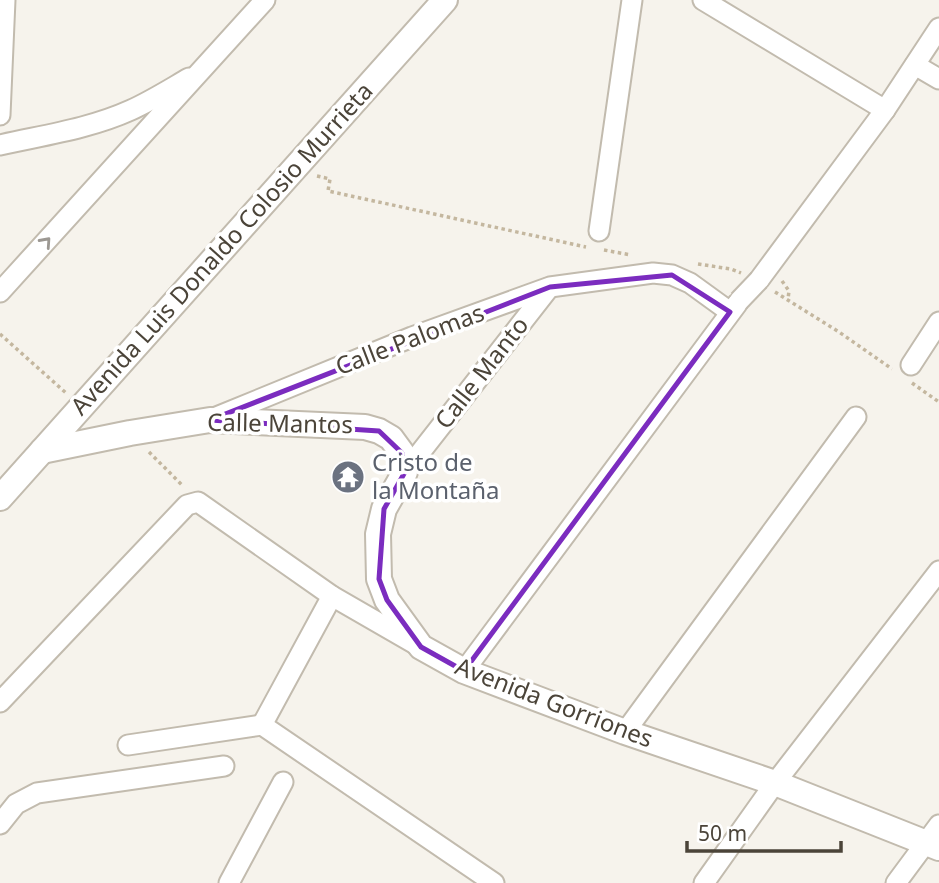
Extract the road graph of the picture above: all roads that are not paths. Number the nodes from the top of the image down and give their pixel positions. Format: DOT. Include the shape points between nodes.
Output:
graph roads {
  1 [pos="5,0"];
  2 [pos="265,0"];
  3 [pos="445,0"];
  4 [pos="632,0"];
  5 [pos="703,0"];
  6 [pos="939,29"];
  7 [pos="915,65"];
  8 [pos="202,71"];
  9 [pos="939,79"];
  10 [pos="150,100"];
  11 [pos="885,110"];
  12 [pos="0,115"];
  13 [pos="160,118"];
  14 [pos="0,145"];
  15 [pos="598,243"];
  16 [pos="550,287"];
  17 [pos="0,292"];
  18 [pos="735,306"];
  19 [pos="939,322"];
  20 [pos="906,373"];
  21 [pos="856,417"];
  22 [pos="210,420"];
  23 [pos="42,452"];
  24 [pos="405,471"];
  25 [pos="0,498"];
  26 [pos="939,571"];
  27 [pos="332,596"];
  28 [pos="421,647"];
  29 [pos="464,671"];
  30 [pos="0,702"];
  31 [pos="262,725"];
  32 [pos="625,732"];
  33 [pos="128,745"];
  34 [pos="224,766"];
  35 [pos="283,782"];
  36 [pos="775,783"];
  37 [pos="0,824"];
  38 [pos="935,838"];
  39 [pos="229,883"];
  40 [pos="494,883"];
  41 [pos="704,883"];
  42 [pos="897,883"];
  1 -- 12 [label="street"];
  2 -- 8 [label="street"];
  3 -- 23 [label="street, Avenida Luis Donaldo Colosio Murrieta"];
  4 -- 15 [label="street"];
  5 -- 11 [label="street"];
  6 -- 7 [label="street"];
  7 -- 9 [label="street"];
  7 -- 11 [label="street"];
  8 -- 10 [label="street"];
  8 -- 13 [label="street"];
  10 -- 13 [label="street" via="161,105"];
  10 -- 14 [label="street" via="62,133"];
  11 -- 18 [label="street, bridge"];
  17 -- 13 [label="street, one-way"];
  16 -- 18 [label="street, Calle Palomas" via="653,273 672,275"];
  16 -- 22 [label="street, Calle Palomas" via="412,337"];
  16 -- 24 [label="street, Calle Manto"];
  18 -- 29 [label="street"];
  19 -- 20 [label="street"];
  21 -- 32 [label="street"];
  22 -- 23 [label="street, Calle Mantos"];
  22 -- 24 [label="street, Calle Mantos" via="379,430 402,453"];
  23 -- 25 [label="street, Avenida Luis Donaldo Colosio Murrieta"];
  24 -- 28 [label="street, Calle Manto" via="384,509 378,534 379,579 387,600"];
  26 -- 36 [label="street"];
  27 -- 28 [label="street, Avenida Gorriones"];
  27 -- 30 [label="street, Avenida Gorriones" via="198,502 187,505"];
  27 -- 31 [label="street"];
  28 -- 29 [label="street, Avenida Gorriones"];
  29 -- 32 [label="street, Avenida Gorriones"];
  31 -- 33 [label="street"];
  31 -- 40 [label="street"];
  32 -- 36 [label="street, Avenida Gorriones"];
  34 -- 37 [label="street" via="37,793 16,804"];
  35 -- 39 [label="street"];
  36 -- 38 [label="street, Avenida Gorriones"];
  36 -- 41 [label="street"];
  38 -- 42 [label="street"];
}
